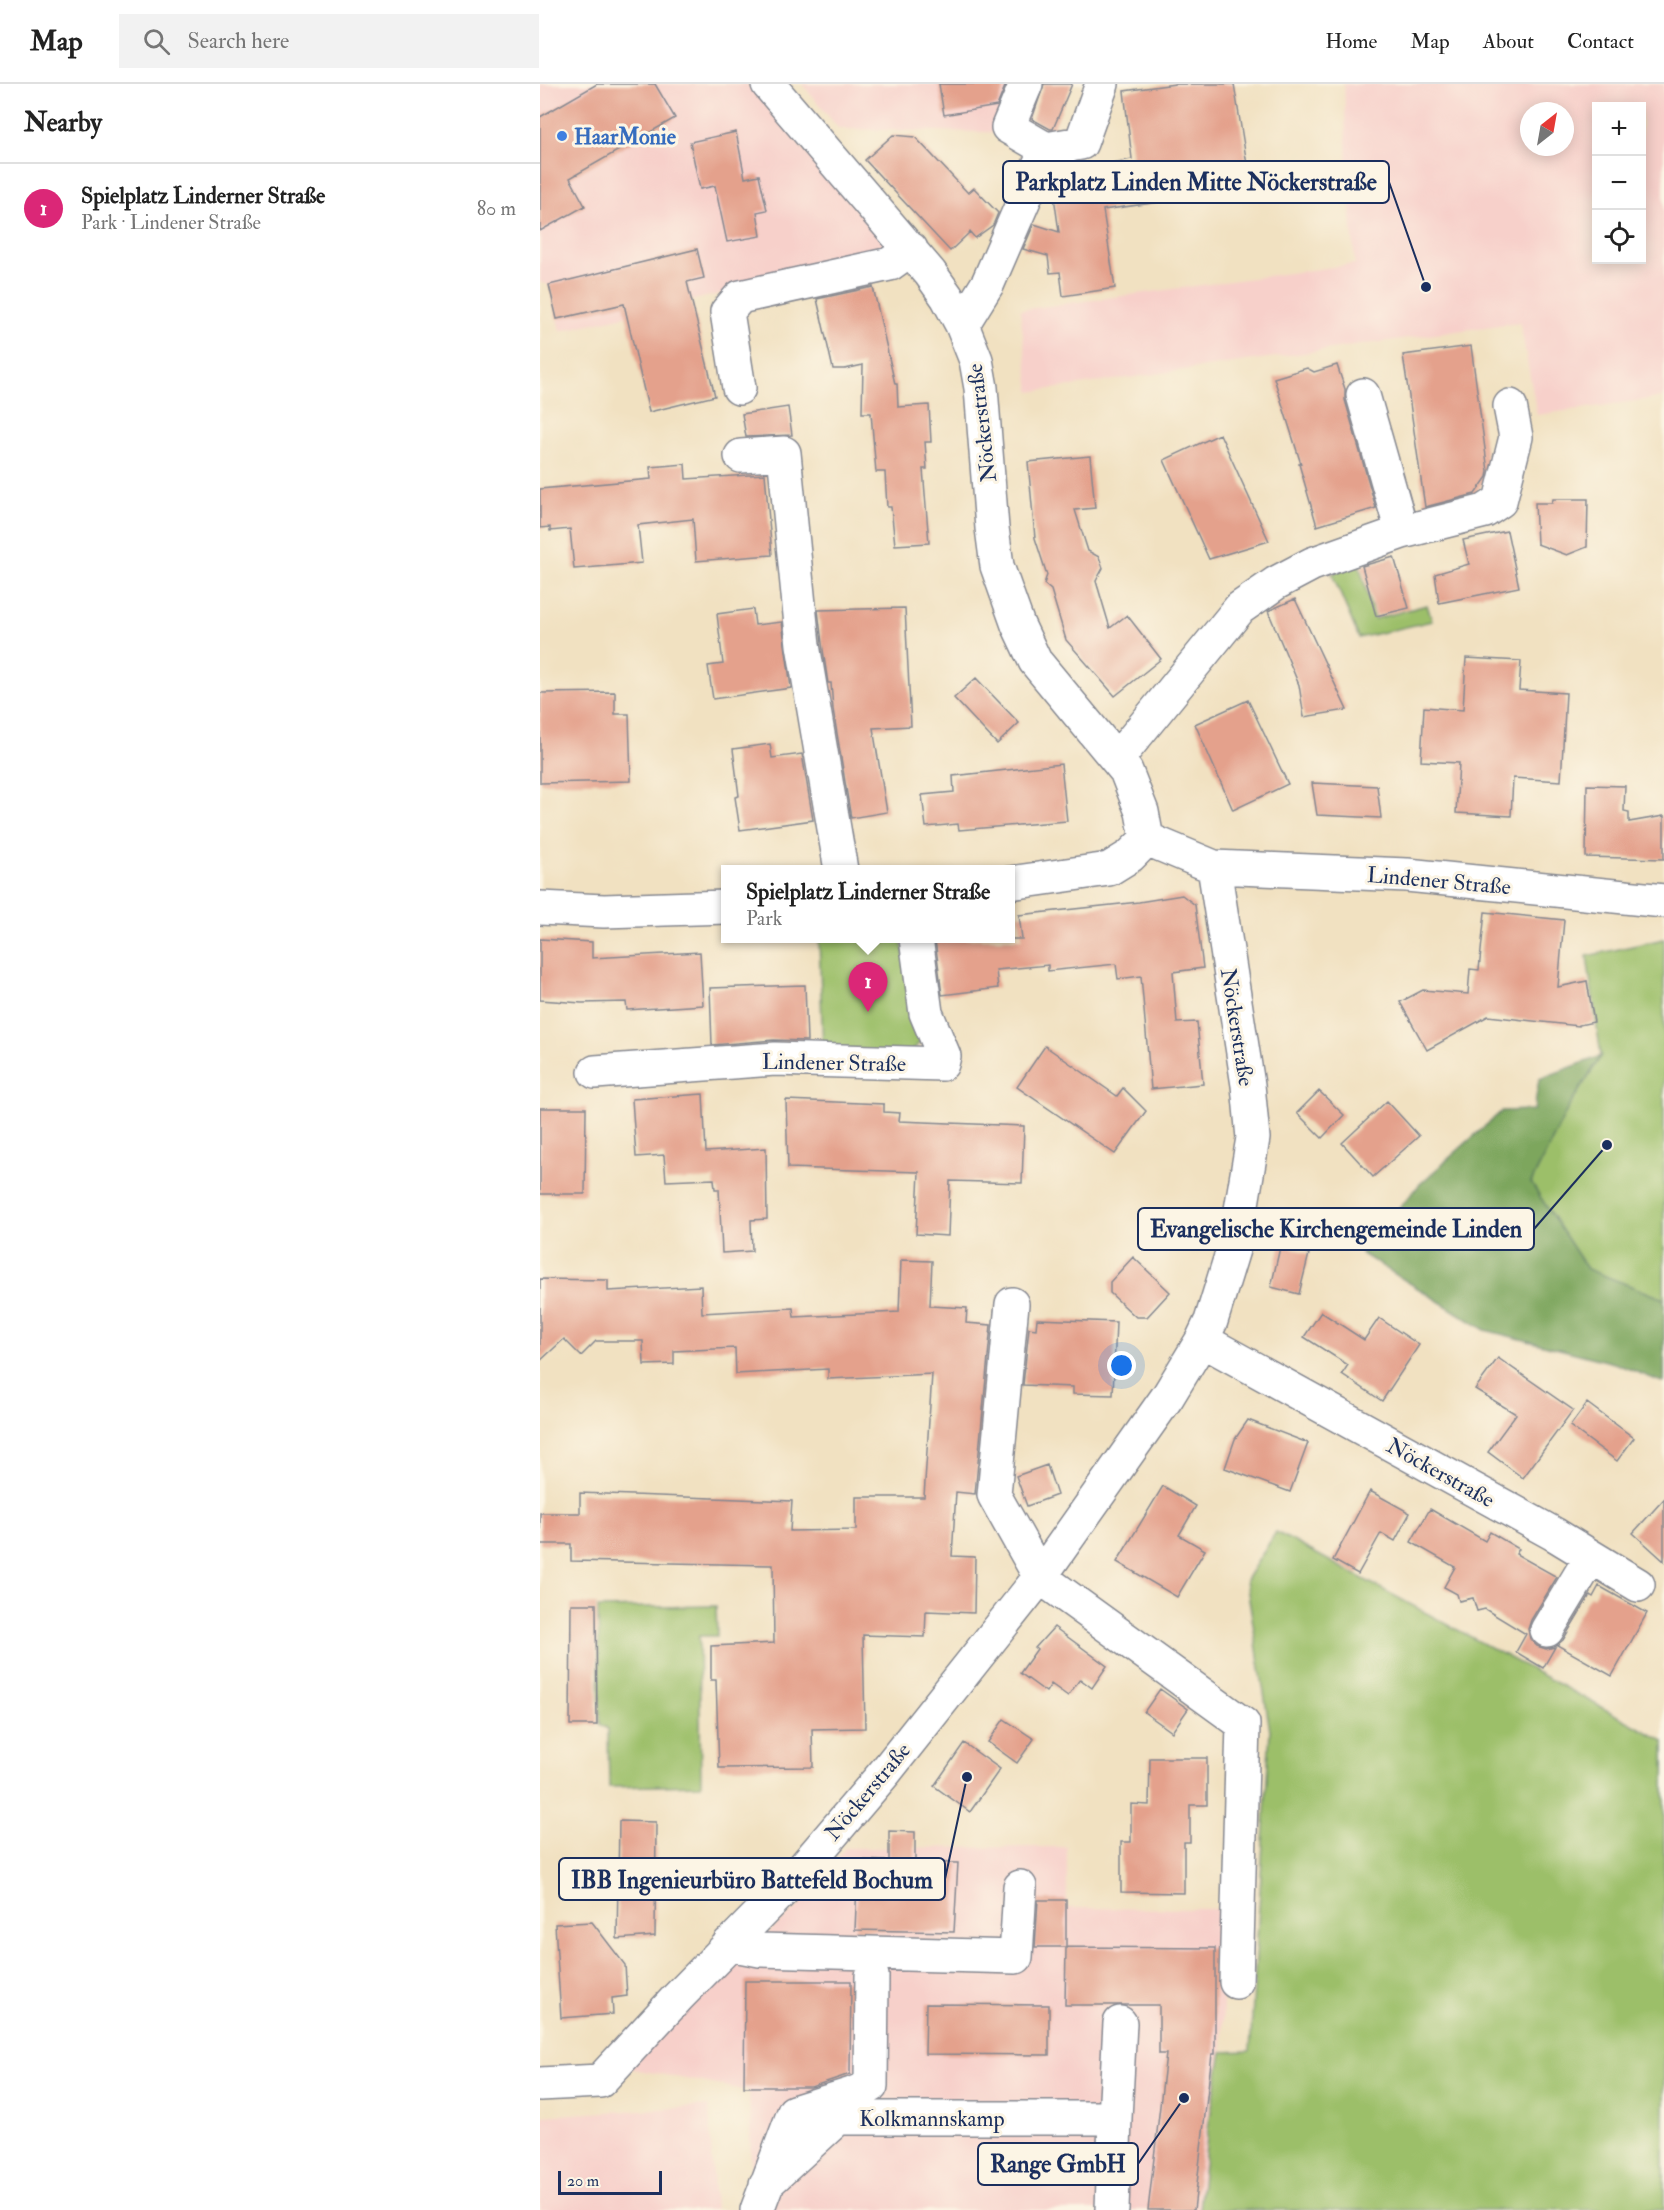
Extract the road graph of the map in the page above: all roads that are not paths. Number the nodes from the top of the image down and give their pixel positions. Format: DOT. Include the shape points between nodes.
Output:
graph roads {
  1 [pos="768,84"];
  2 [pos="1026,84"];
  3 [pos="1102,84"];
  4 [pos="1046,149"];
  5 [pos="911,249"];
  6 [pos="962,325"];
  7 [pos="739,388"];
  8 [pos="1363,395"];
  9 [pos="1510,406"];
  10 [pos="741,456"];
  11 [pos="1402,532"];
  12 [pos="1117,759"];
  13 [pos="1147,839"];
  14 [pos="841,865"];
  15 [pos="1214,867"];
  16 [pos="1015,883"];
  17 [pos="1664,901"];
  18 [pos="721,907"];
  19 [pos="540,908"];
  20 [pos="917,943"];
  21 [pos="595,1071"];
  22 [pos="1012,1304"];
  23 [pos="1202,1340"];
  24 [pos="1591,1557"];
  25 [pos="1040,1577"];
  26 [pos="1638,1585"];
  27 [pos="1547,1630"];
  28 [pos="1020,1887"];
  29 [pos="729,1944"];
  30 [pos="872,1976"];
  31 [pos="1236,1982"];
  32 [pos="1120,2023"];
  33 [pos="540,2084"];
  34 [pos="1115,2118"];
  35 [pos="762,2197"];
  36 [pos="1112,2210"];
  1 -- 5 [label="street, Nöckerstraße"];
  2 -- 4 [label="street" via="1008,127"];
  3 -- 4 [label="street" via="1081,143"];
  4 -- 6 [label="street" via="988,283"];
  5 -- 6 [label="street, Nöckerstraße" via="947,297"];
  5 -- 7 [label="street" via="890,264 740,297 727,312"];
  6 -- 12 [label="street, Nöckerstraße" via="976,360 981,388 997,566 1018,626 1035,662"];
  8 -- 11 [label="street"];
  9 -- 11 [label="street" via="1516,437 1500,501 1485,511"];
  10 -- 14 [label="street" via="784,453 803,645"];
  11 -- 12 [label="street" via="1312,564 1240,609"];
  12 -- 13 [label="street, Nöckerstraße" via="1130,778"];
  13 -- 15 [label="street"];
  13 -- 16 [label="street" via="1109,869"];
  15 -- 17 [label="street, Lindener Straße" via="1407,874"];
  15 -- 23 [label="street, Nöckerstraße" via="1253,1138 1236,1240"];
  18 -- 19 [label="street" via="604,911"];
  20 -- 21 [label="street, Lindener Straße" via="926,1013 945,1056 942,1065 775,1059"];
  22 -- 25 [label="street" via="994,1495"];
  23 -- 24 [label="street, Nöckerstraße"];
  23 -- 25 [label="street, Nöckerstraße" via="1168,1396"];
  24 -- 26 [label="street, Nöckerstraße"];
  24 -- 27 [label="street"];
  25 -- 29 [label="street, Nöckerstraße" via="869,1792 793,1880"];
  25 -- 31 [label="street" via="1243,1724"];
  28 -- 29 [label="street" via="1016,1957 760,1950"];
  29 -- 33 [label="street, Nöckerstraße" via="600,2081"];
  30 -- 35 [label="street" via="871,2086 794,2112"];
  32 -- 34 [label="street"];
  34 -- 35 [label="street, Kolkmannskamp" via="838,2118"];
  34 -- 36 [label="street"];
}
